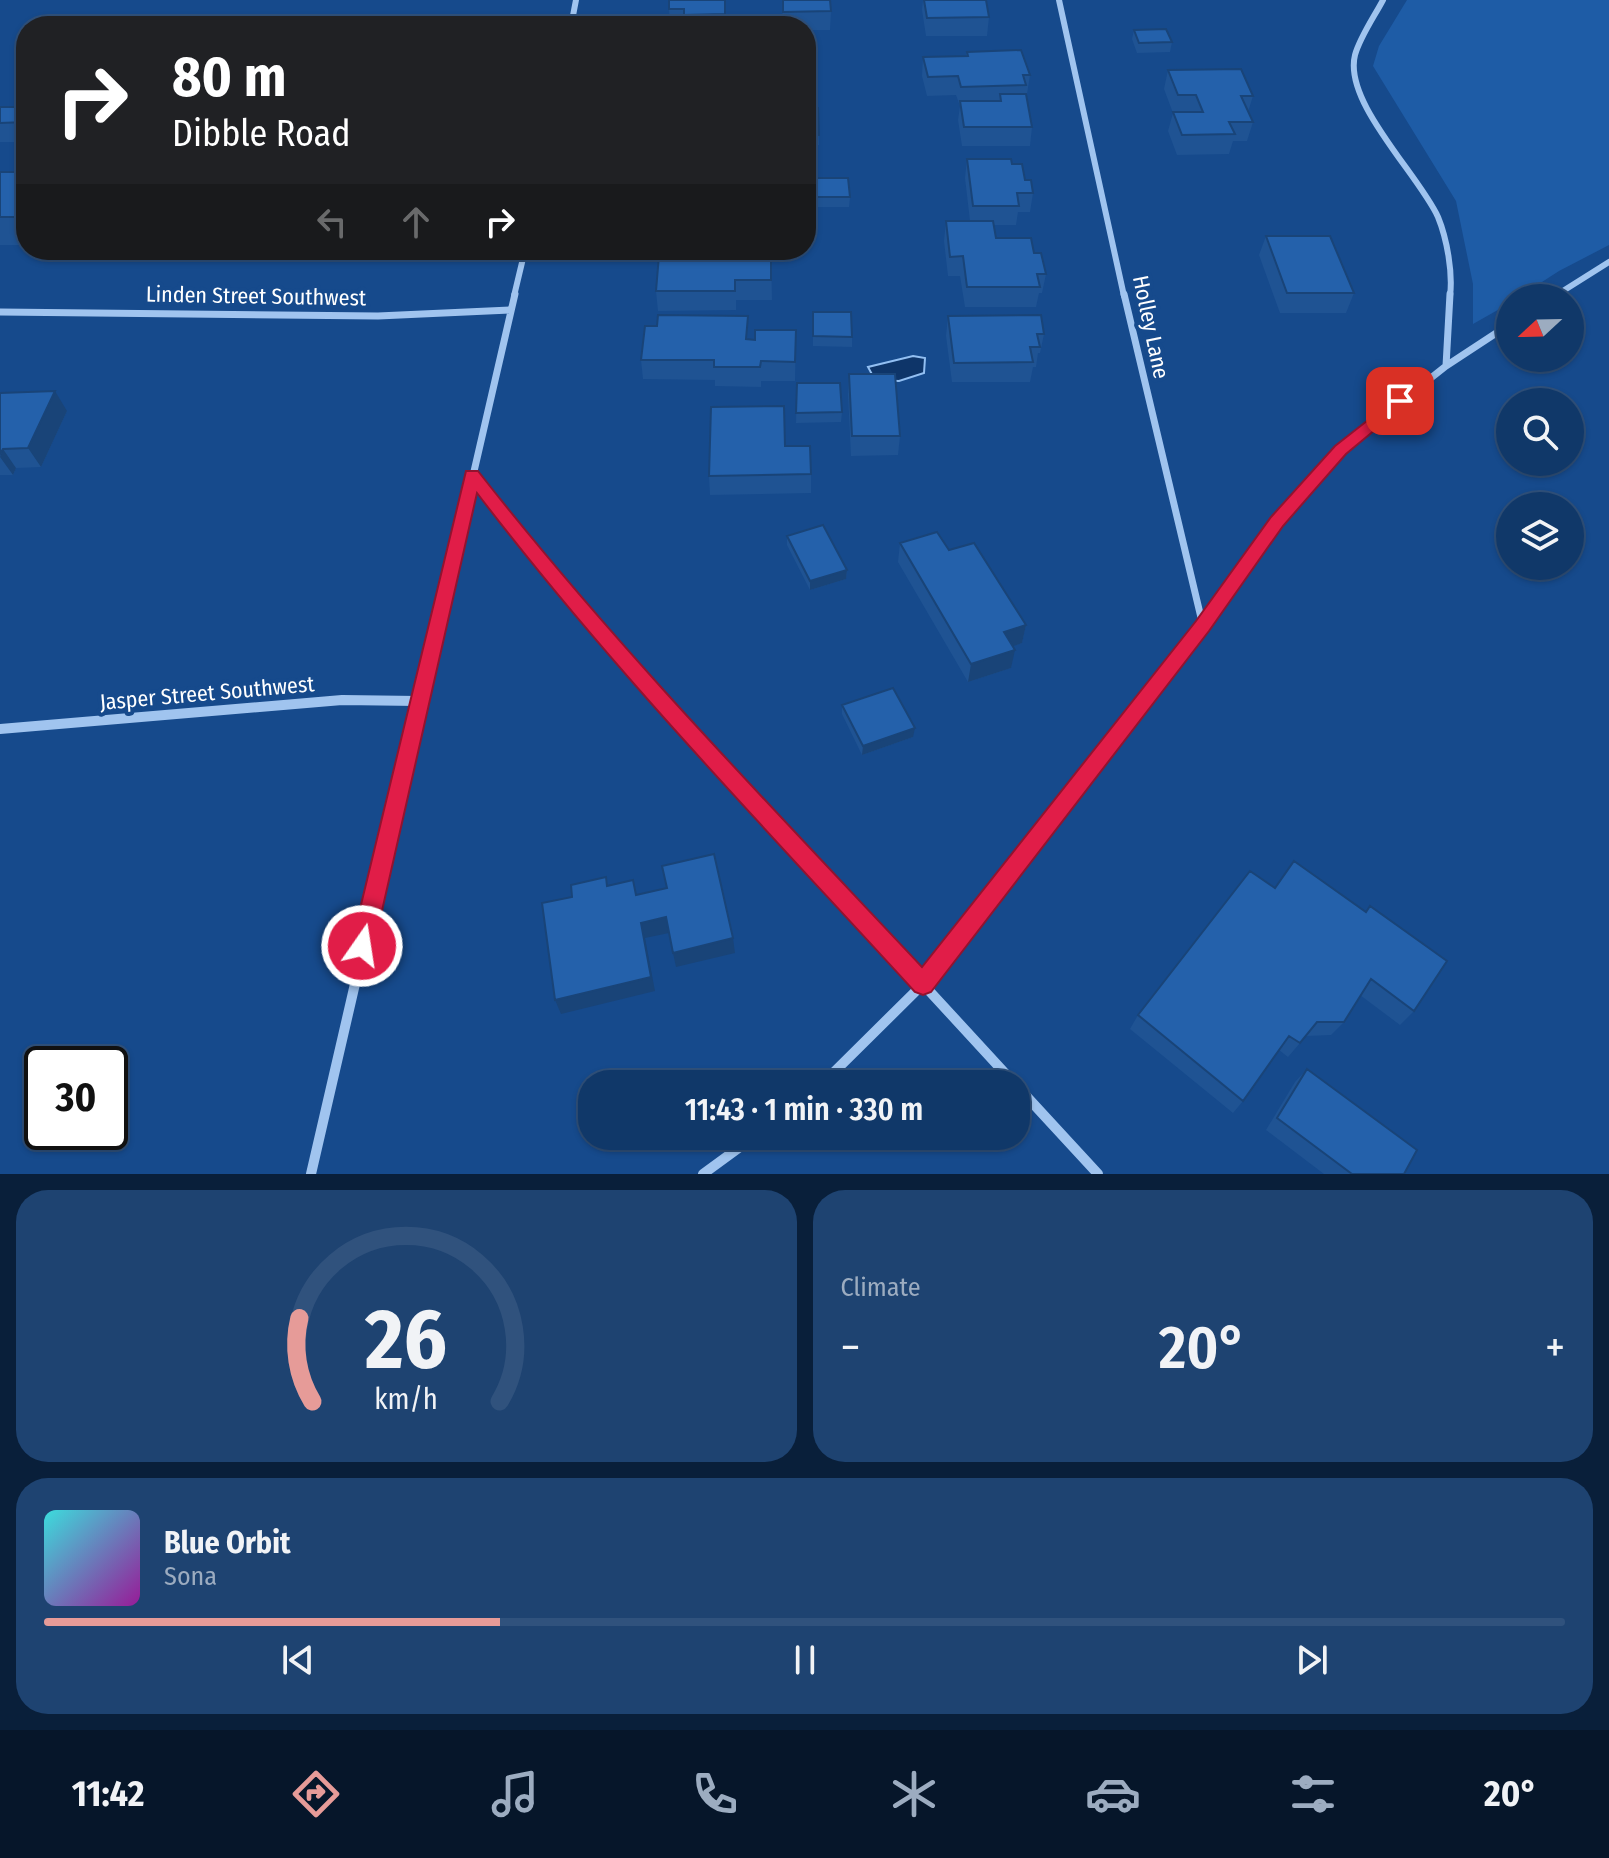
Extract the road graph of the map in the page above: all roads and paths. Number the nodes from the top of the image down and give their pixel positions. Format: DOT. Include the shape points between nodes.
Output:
graph roads {
  1 [pos="1059,0"];
  2 [pos="1383,0"];
  3 [pos="523,260"];
  4 [pos="1609,262"];
  5 [pos="1574,284"];
  6 [pos="511,310"];
  7 [pos="0,312"];
  8 [pos="1496,333"];
  9 [pos="1446,366"];
  10 [pos="472,475"];
  11 [pos="1203,626"];
  12 [pos="418,701"];
  13 [pos="0,729"];
  14 [pos="923,984"];
  15 [pos="836,1070"];
  16 [pos="1001,1070"];
  17 [pos="1030,1101"];
  18 [pos="736,1150"];
  19 [pos="311,1174"];
  20 [pos="703,1174"];
  21 [pos="1098,1174"];
  1 -- 11 [label="street, Holley Lane" via="1156,441"];
  2 -- 9 [label="street" via="1355,56 1355,78 1363,100 1438,218 1452,279"];
  3 -- 6 [label="street"];
  4 -- 5 [label="street"];
  6 -- 7 [label="street, Linden Street Southwest" via="378,316"];
  6 -- 10 [label="street"];
  8 -- 9 [label="street"];
  9 -- 11 [label="street" via="1340,450 1277,521"];
  10 -- 12 [label="street"];
  10 -- 14 [label="street" via="547,572 651,690"];
  11 -- 14 [label="street"];
  12 -- 13 [label="street, Jasper Street Southwest" via="342,700"];
  12 -- 19 [label="street"];
  14 -- 15 [label="street"];
  14 -- 16 [label="street"];
  17 -- 21 [label="street"];
  18 -- 20 [label="street"];
}
